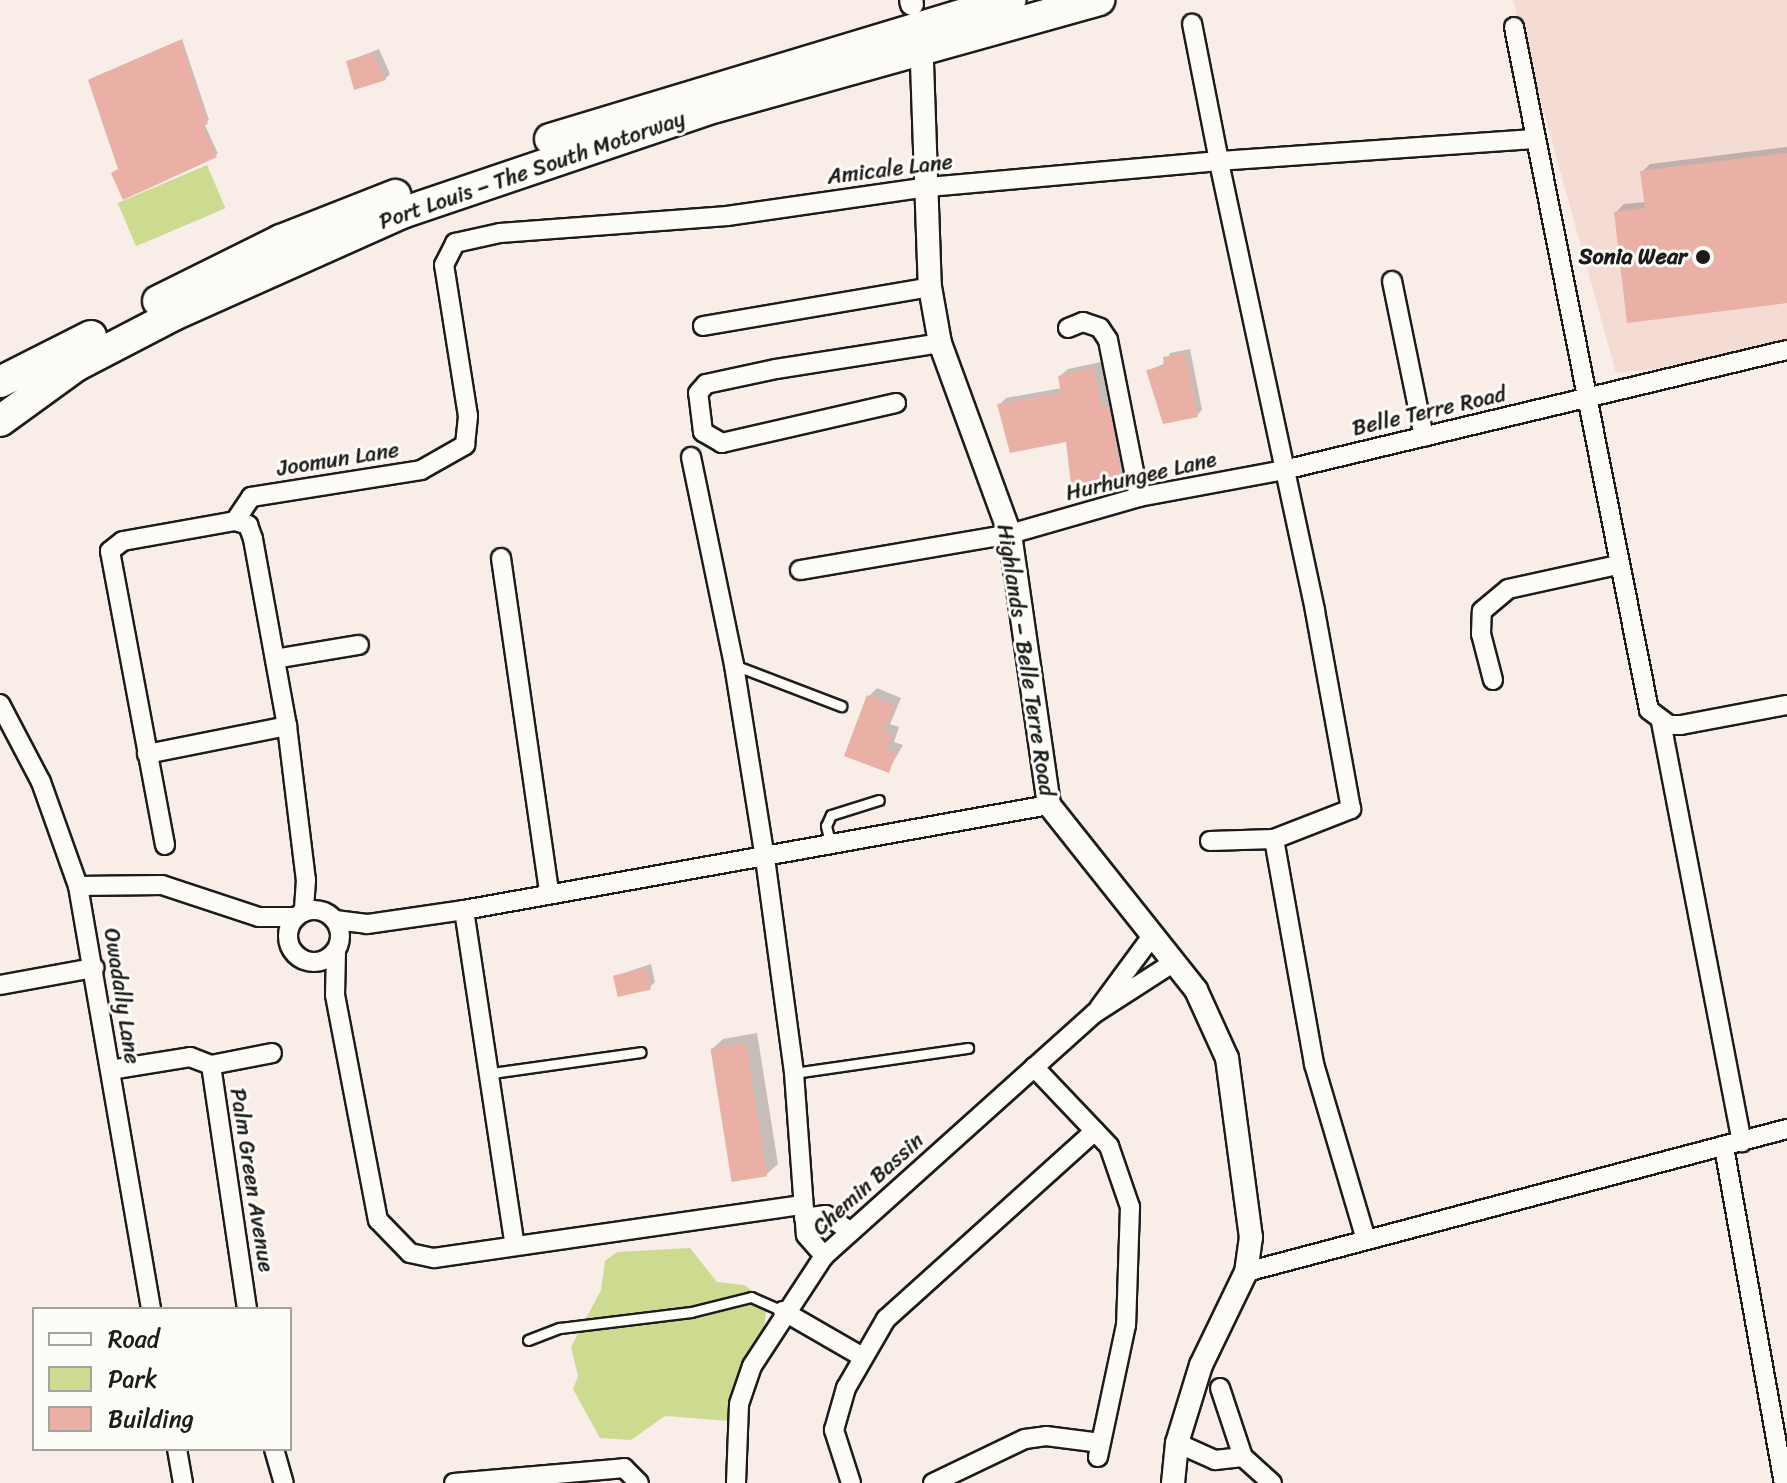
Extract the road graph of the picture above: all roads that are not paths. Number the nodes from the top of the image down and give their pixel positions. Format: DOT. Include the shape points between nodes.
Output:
graph roads {
  1 [pos="1011,0"];
  2 [pos="1099,0"];
  3 [pos="1192,24"];
  4 [pos="1514,27"];
  5 [pos="922,63"];
  6 [pos="1535,139"];
  7 [pos="1219,161"];
  8 [pos="929,187"];
  9 [pos="444,265"];
  10 [pos="1392,281"];
  11 [pos="930,287"];
  12 [pos="703,326"];
  13 [pos="1068,328"];
  14 [pos="940,343"];
  15 [pos="1787,350"];
  16 [pos="0,382"];
  17 [pos="1585,399"];
  18 [pos="896,403"];
  19 [pos="0,421"];
  20 [pos="1424,437"];
  21 [pos="691,457"];
  22 [pos="1284,470"];
  23 [pos="1139,497"];
  24 [pos="235,521"];
  25 [pos="1010,534"];
  26 [pos="501,558"];
  27 [pos="1617,565"];
  28 [pos="800,570"];
  29 [pos="359,645"];
  30 [pos="275,659"];
  31 [pos="734,665"];
  32 [pos="1493,680"];
  33 [pos="0,704"];
  34 [pos="1787,705"];
  35 [pos="841,706"];
  36 [pos="1661,722"];
  37 [pos="287,726"];
  38 [pos="147,754"];
  39 [pos="879,800"];
  40 [pos="1049,805"];
  41 [pos="1274,839"];
  42 [pos="1210,841"];
  43 [pos="165,845"];
  44 [pos="831,846"];
  45 [pos="765,858"];
  46 [pos="306,880"];
  47 [pos="78,886"];
  48 [pos="549,892"];
  49 [pos="464,910"];
  50 [pos="300,914"];
  51 [pos="259,917"];
  52 [pos="331,917"];
  53 [pos="367,924"];
  54 [pos="1152,936"];
  55 [pos="338,947"];
  56 [pos="297,954"];
  57 [pos="1174,962"];
  58 [pos="94,968"];
  59 [pos="0,985"];
  60 [pos="335,995"];
  61 [pos="1095,1013"];
  62 [pos="968,1048"];
  63 [pos="641,1052"];
  64 [pos="272,1053"];
  65 [pos="211,1065"];
  66 [pos="1034,1067"];
  67 [pos="110,1070"];
  68 [pos="492,1073"];
  69 [pos="794,1073"];
  70 [pos="1787,1129"];
  71 [pos="1095,1131"];
  72 [pos="1733,1145"];
  73 [pos="803,1212"];
  74 [pos="850,1231"];
  75 [pos="1366,1239"];
  76 [pos="514,1242"];
  77 [pos="824,1256"];
  78 [pos="1246,1272"];
  79 [pos="151,1307"];
  80 [pos="247,1307"];
  81 [pos="783,1311"];
  82 [pos="528,1340"];
  83 [pos="861,1356"];
  84 [pos="1220,1388"];
  85 [pos="1177,1443"];
  86 [pos="177,1451"];
  87 [pos="275,1451"];
  88 [pos="1243,1457"];
  89 [pos="552,1477"];
  90 [pos="183,1483"];
  91 [pos="284,1483"];
  92 [pos="454,1483"];
  93 [pos="639,1483"];
  94 [pos="736,1483"];
  95 [pos="851,1483"];
  96 [pos="933,1483"];
  97 [pos="1173,1483"];
  98 [pos="1272,1483"];
  99 [pos="1784,1483"];
  1 -- 16 [label="highway, Port Louis – The South Motorway" via="607,119 360,208 202,277"];
  2 -- 19 [label="highway, Port Louis – The South Motorway" via="716,107 402,213 160,322 76,366"];
  3 -- 7 [label="street"];
  4 -- 6 [label="street"];
  5 -- 8 [label="street, Highlands – Belle Terre Road"];
  6 -- 7 [label="street, Amicale Lane"];
  6 -- 17 [label="street"];
  7 -- 8 [label="street, Amicale Lane"];
  7 -- 22 [label="street"];
  8 -- 9 [label="street, Amicale Lane" via="727,216 500,233 455,243"];
  8 -- 11 [label="street, Highlands – Belle Terre Road"];
  9 -- 24 [label="street, Joomun Lane" via="468,416 465,445 421,470 251,497"];
  10 -- 20 [label="street"];
  11 -- 12 [label="street"];
  11 -- 14 [label="street, Highlands – Belle Terre Road"];
  13 -- 23 [label="street" via="1083,322 1100,328 1108,340"];
  14 -- 18 [label="street" via="776,369 706,384 698,393 703,432 722,443"];
  14 -- 25 [label="street, Highlands – Belle Terre Road"];
  15 -- 17 [label="street, Belle Terre Road"];
  17 -- 20 [label="street, Belle Terre Road"];
  17 -- 27 [label="street"];
  20 -- 22 [label="street, Belle Terre Road"];
  21 -- 31 [label="street"];
  22 -- 23 [label="street, Hurhungee Lane"];
  22 -- 41 [label="street" via="1351,809"];
  23 -- 25 [label="street, Hurhungee Lane"];
  24 -- 30 [label="street" via="248,525 253,539"];
  24 -- 38 [label="street" via="123,541 110,551"];
  25 -- 28 [label="street, Hurhungee Lane"];
  25 -- 40 [label="street, Highlands – Belle Terre Road"];
  26 -- 48 [label="street"];
  27 -- 32 [label="street" via="1508,589 1482,611 1481,634"];
  27 -- 36 [label="street" via="1642,691"];
  29 -- 30 [label="street"];
  30 -- 37 [label="street"];
  31 -- 35 [label="lane"];
  31 -- 45 [label="street"];
  33 -- 47 [label="street, Owadally Lane" via="41,782"];
  34 -- 36 [label="street" via="1700,723"];
  36 -- 72 [label="street"];
  37 -- 38 [label="street"];
  37 -- 46 [label="street"];
  38 -- 43 [label="street"];
  39 -- 44 [label="lane" via="831,815 826,826"];
  40 -- 44 [label="street"];
  40 -- 54 [label="street, Highlands – Belle Terre Road"];
  41 -- 42 [label="street"];
  41 -- 75 [label="street" via="1314,1064"];
  44 -- 45 [label="street"];
  45 -- 48 [label="street"];
  45 -- 69 [label="street"];
  46 -- 50 [label="street"];
  46 -- 52 [label="street"];
  47 -- 51 [label="street" via="162,885"];
  47 -- 58 [label="street, Owadally Lane"];
  48 -- 49 [label="street"];
  49 -- 53 [label="street"];
  49 -- 68 [label="street"];
  50 -- 51 [label="street"];
  50 -- 52 [label="street"];
  50 -- 56 [label="street" via="287,935"];
  51 -- 56 [label="street"];
  52 -- 53 [label="street"];
  52 -- 55 [label="street"];
  53 -- 55 [label="street"];
  54 -- 57 [label="street, Highlands – Belle Terre Road"];
  54 -- 61 [label="street"];
  55 -- 56 [label="street" via="325,960"];
  55 -- 60 [label="street"];
  56 -- 60 [label="street"];
  57 -- 61 [label="street"];
  57 -- 78 [label="street, Highlands – Belle Terre Road" via="1214,1023 1227,1058 1248,1192 1251,1237"];
  58 -- 59 [label="street"];
  58 -- 67 [label="street, Owadally Lane"];
  60 -- 76 [label="street" via="378,1220 385,1230 410,1253 434,1258"];
  61 -- 66 [label="street, Chemin Bassin"];
  62 -- 69 [label="lane"];
  63 -- 68 [label="lane"];
  64 -- 65 [label="street"];
  65 -- 67 [label="street, Palm Green Avenue" via="190,1057"];
  65 -- 80 [label="street, Palm Green Avenue"];
  66 -- 71 [label="street"];
  66 -- 74 [label="street, Chemin Bassin"];
  67 -- 79 [label="street, Owadally Lane"];
  68 -- 76 [label="street"];
  69 -- 73 [label="street"];
  70 -- 72 [label="street"];
  71 -- 83 [label="street" via="886,1319"];
  71 -- 96 [label="street" via="1120,1168 1130,1207 1126,1325 1099,1450 1046,1436 1025,1439"];
  72 -- 75 [label="street"];
  72 -- 99 [label="street"];
  73 -- 74 [label="street" via="826,1215"];
  73 -- 76 [label="street"];
  73 -- 77 [label="street" via="806,1235"];
  74 -- 77 [label="street, Chemin Bassin"];
  75 -- 78 [label="street"];
  77 -- 81 [label="street, Chemin Bassin"];
  78 -- 85 [label="street, Highlands – Belle Terre Road" via="1201,1365"];
  81 -- 82 [label="lane" via="751,1297 691,1312 560,1328"];
  81 -- 83 [label="street"];
  81 -- 94 [label="street, Chemin Bassin" via="752,1366 739,1404"];
  83 -- 95 [label="street" via="834,1430"];
  84 -- 88 [label="street"];
  85 -- 88 [label="street" via="1215,1460"];
  85 -- 97 [label="street, Highlands – Belle Terre Road"];
  86 -- 90 [label="street"];
  87 -- 91 [label="street"];
  88 -- 98 [label="street"];
  89 -- 92 [label="street"];
  89 -- 93 [label="street" via="624,1468"];
}
